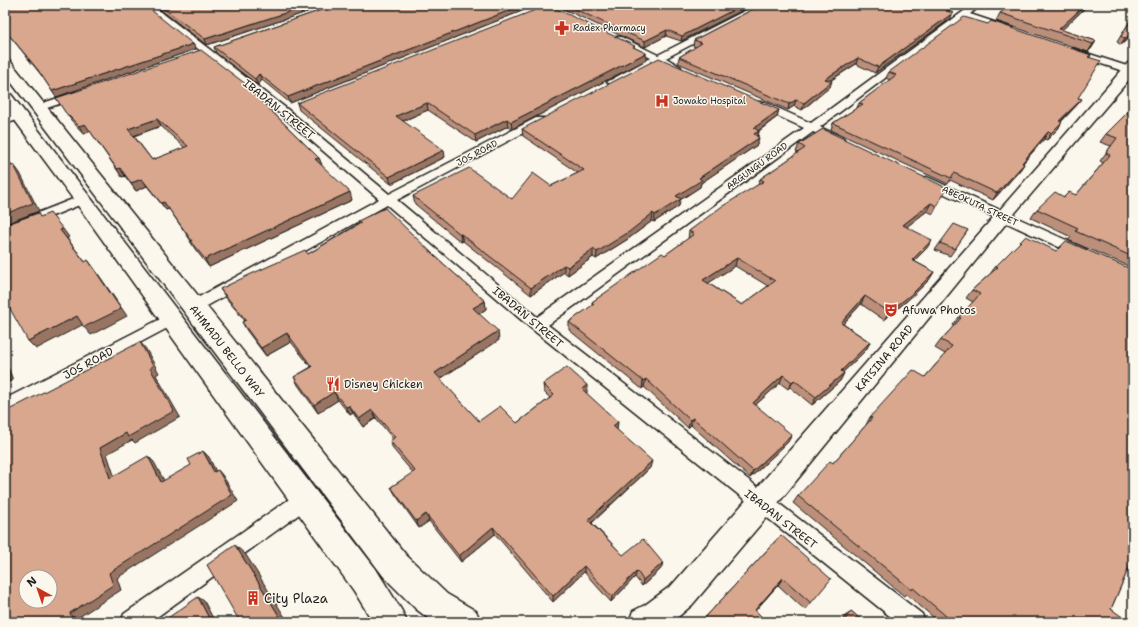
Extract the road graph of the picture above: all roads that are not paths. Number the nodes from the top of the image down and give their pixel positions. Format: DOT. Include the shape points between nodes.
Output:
graph roads {
  1 [pos="147,5"];
  2 [pos="763,5"];
  3 [pos="976,5"];
  4 [pos="964,15"];
  5 [pos="1017,33"];
  6 [pos="610,36"];
  7 [pos="221,46"];
  8 [pos="1062,48"];
  9 [pos="206,51"];
  10 [pos="191,56"];
  11 [pos="658,59"];
  12 [pos="5,64"];
  13 [pos="1132,68"];
  14 [pos="686,71"];
  15 [pos="601,88"];
  16 [pos="82,93"];
  17 [pos="5,96"];
  18 [pos="749,99"];
  19 [pos="21,114"];
  20 [pos="552,114"];
  21 [pos="812,127"];
  22 [pos="848,143"];
  23 [pos="918,177"];
  24 [pos="84,199"];
  25 [pos="389,199"];
  26 [pos="1002,217"];
  27 [pos="5,231"];
  28 [pos="1090,256"];
  29 [pos="194,307"];
  30 [pos="172,318"];
  31 [pos="537,325"];
  32 [pos="5,407"];
  33 [pos="305,499"];
  34 [pos="762,504"];
  35 [pos="682,595"];
  36 [pos="132,622"];
  37 [pos="391,622"];
  38 [pos="465,622"];
  39 [pos="644,622"];
  40 [pos="666,622"];
  41 [pos="914,622"];
  1 -- 9 [label="street, IBADAN STREET"];
  2 -- 11 [label="street"];
  3 -- 4 [label="street, ARGUNGU ROAD"];
  4 -- 5 [label="street"];
  4 -- 21 [label="street, ARGUNGU ROAD"];
  6 -- 11 [label="street"];
  7 -- 9 [label="street"];
  8 -- 13 [label="street"];
  9 -- 10 [label="street"];
  9 -- 25 [label="street, IBADAN STREET" via="287,109"];
  11 -- 14 [label="street"];
  11 -- 15 [label="street"];
  12 -- 19 [label="main road, AHMADU BELLO WAY"];
  13 -- 26 [label="street, KATSINA ROAD"];
  16 -- 19 [label="street"];
  17 -- 19 [label="main road, AHMADU BELLO WAY"];
  18 -- 21 [label="street"];
  19 -- 24 [label="main road, AHMADU BELLO WAY"];
  19 -- 29 [label="main road, AHMADU BELLO WAY"];
  20 -- 25 [label="street, JOS ROAD"];
  21 -- 22 [label="street"];
  21 -- 31 [label="street, ARGUNGU ROAD"];
  23 -- 26 [label="street, ABEOKUTA STREET"];
  24 -- 27 [label="street"];
  24 -- 30 [label="main road, AHMADU BELLO WAY"];
  25 -- 29 [label="street, JOS ROAD"];
  25 -- 31 [label="street, IBADAN STREET"];
  26 -- 28 [label="street, ABEOKUTA STREET"];
  26 -- 34 [label="street, KATSINA ROAD"];
  29 -- 38 [label="main road, AHMADU BELLO WAY" via="395,566 424,596"];
  30 -- 32 [label="street, JOS ROAD"];
  30 -- 33 [label="main road, AHMADU BELLO WAY"];
  31 -- 34 [label="street, IBADAN STREET"];
  33 -- 36 [label="street"];
  33 -- 37 [label="main road, AHMADU BELLO WAY" via="365,580"];
  34 -- 35 [label="street, KATSINA ROAD"];
  34 -- 41 [label="street, IBADAN STREET"];
  35 -- 39 [label="street, KATSINA ROAD" via="656,616"];
  35 -- 40 [label="street, KATSINA ROAD"];
}
